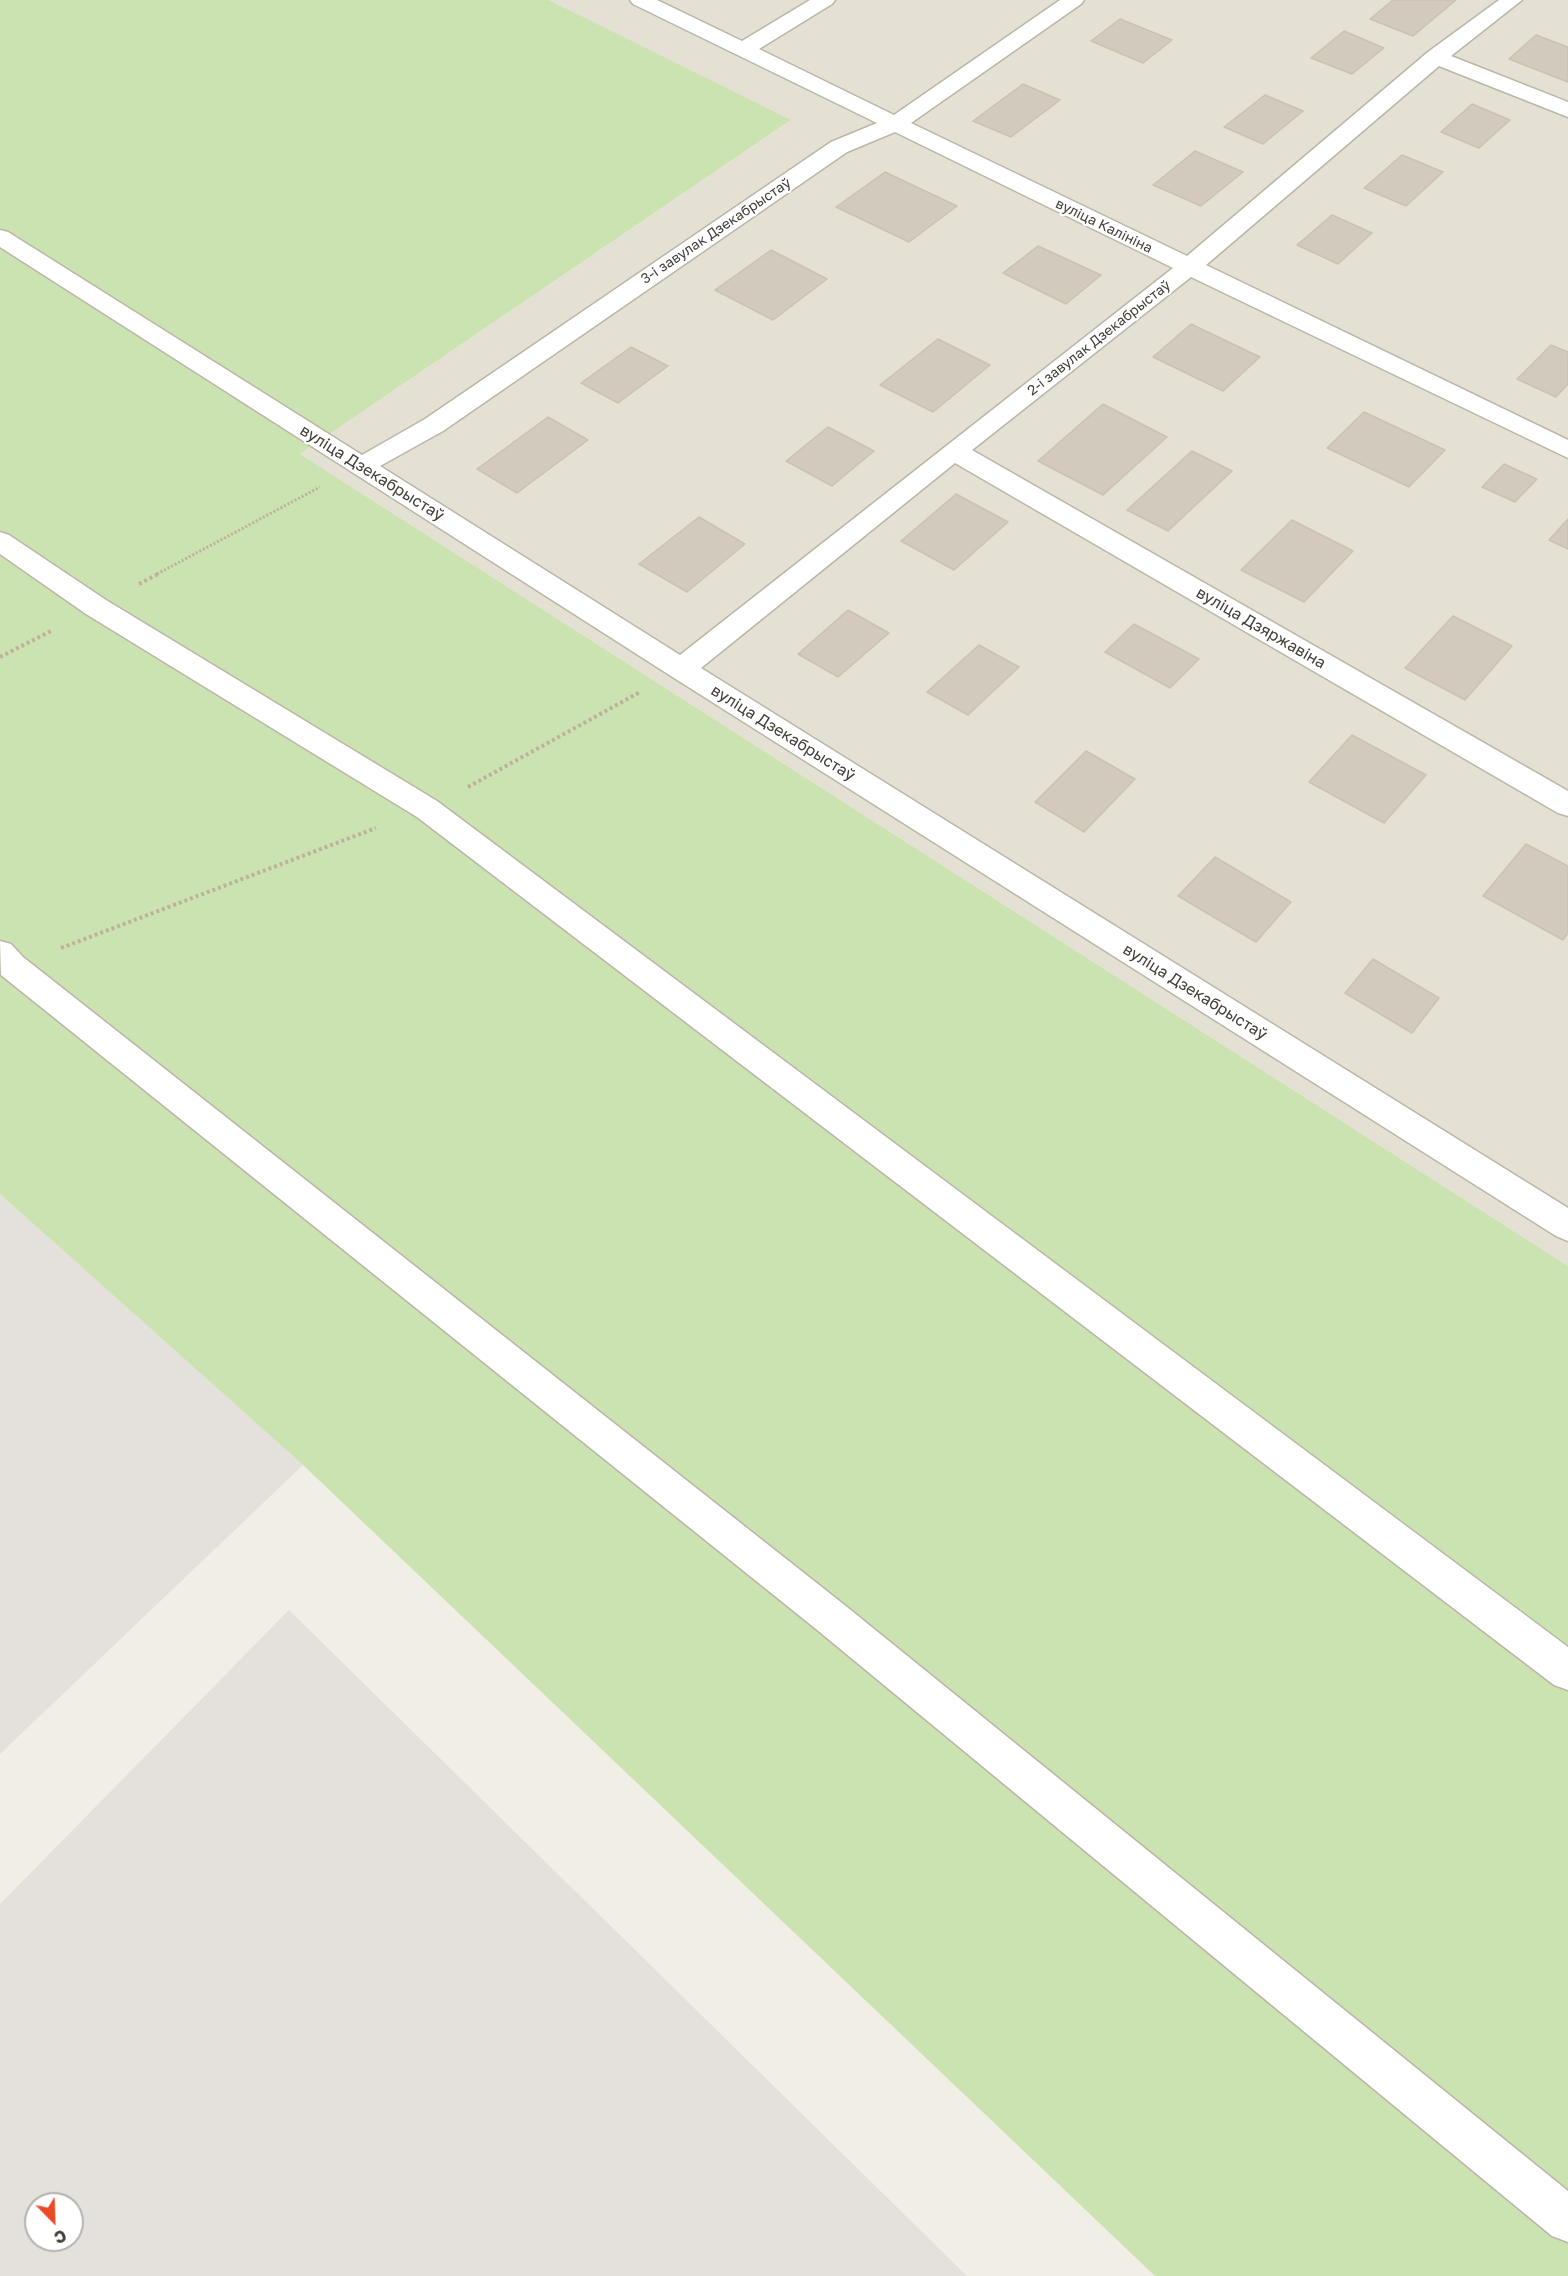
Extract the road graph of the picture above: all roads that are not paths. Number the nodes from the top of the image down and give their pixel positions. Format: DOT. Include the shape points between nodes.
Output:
graph roads {
  1 [pos="640,0"];
  2 [pos="825,0"];
  3 [pos="1074,0"];
  4 [pos="1512,0"];
  5 [pos="743,50"];
  6 [pos="1436,57"];
  7 [pos="1568,110"];
  8 [pos="895,124"];
  9 [pos="0,237"];
  10 [pos="1189,267"];
  11 [pos="1568,450"];
  12 [pos="954,451"];
  13 [pos="361,466"];
  14 [pos="0,541"];
  15 [pos="681,669"];
  16 [pos="1568,805"];
  17 [pos="6,959"];
  18 [pos="1568,1226"];
  19 [pos="1568,1671"];
  20 [pos="1568,2220"];
  1 -- 5 [label="street, вуліца Калініна"];
  2 -- 5 [label="street"];
  3 -- 8 [label="street, 3-і завулак Дзекабрыстаў"];
  4 -- 6 [label="street, 2-і завулак Дзекабрыстаў"];
  5 -- 8 [label="street, вуліца Калініна"];
  6 -- 7 [label="street"];
  6 -- 10 [label="street, 2-і завулак Дзекабрыстаў"];
  8 -- 10 [label="street, вуліца Калініна"];
  8 -- 13 [label="street, 3-і завулак Дзекабрыстаў" via="838,147 434,425"];
  9 -- 13 [label="street, вуліца Дзекабрыстаў"];
  10 -- 11 [label="street, вуліца Калініна"];
  10 -- 12 [label="street, 2-і завулак Дзекабрыстаў"];
  12 -- 15 [label="street, 2-і завулак Дзекабрыстаў"];
  12 -- 16 [label="street, вуліца Дзяржавіна"];
  13 -- 15 [label="street, вуліца Дзекабрыстаў"];
  14 -- 19 [label="street" via="96,607 428,809"];
  15 -- 18 [label="street, вуліца Дзекабрыстаў"];
  17 -- 20 [label="street" via="829,1617"];
}
